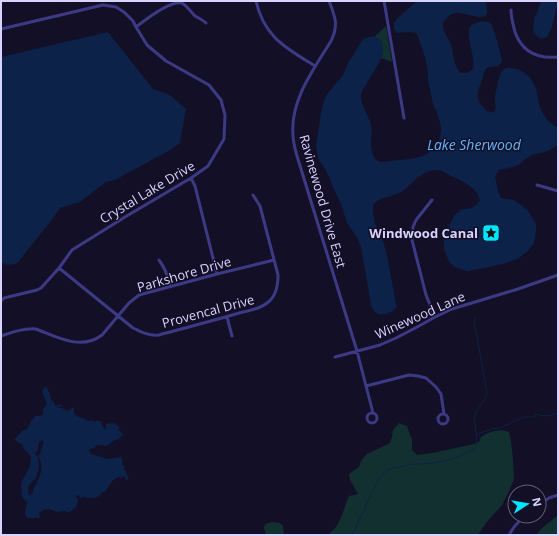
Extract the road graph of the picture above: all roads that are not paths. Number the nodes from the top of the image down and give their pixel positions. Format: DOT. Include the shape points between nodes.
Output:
graph roads {
  1 [pos="256,1"];
  2 [pos="329,1"];
  3 [pos="384,1"];
  4 [pos="511,10"];
  5 [pos="206,22"];
  6 [pos="136,27"];
  7 [pos="1,29"];
  8 [pos="558,57"];
  9 [pos="315,66"];
  10 [pos="404,118"];
  11 [pos="191,178"];
  12 [pos="537,185"];
  13 [pos="558,191"];
  14 [pos="253,195"];
  15 [pos="432,200"];
  16 [pos="159,260"];
  17 [pos="274,260"];
  18 [pos="59,268"];
  19 [pos="218,274"];
  20 [pos="558,275"];
  21 [pos="170,286"];
  22 [pos="2,299"];
  23 [pos="118,316"];
  24 [pos="436,316"];
  25 [pos="227,317"];
  26 [pos="1,336"];
  27 [pos="232,336"];
  28 [pos="357,351"];
  29 [pos="335,357"];
  30 [pos="366,386"];
  31 [pos="373,414"];
  32 [pos="444,414"];
  33 [pos="558,495"];
  34 [pos="547,500"];
  35 [pos="517,524"];
  36 [pos="509,535"];
  1 -- 9 [label="street" via="263,22 274,38"];
  2 -- 9 [label="street, Ravinewood Drive East" via="336,19 335,32"];
  3 -- 10 [label="street"];
  4 -- 8 [label="street" via="512,23 520,44 530,53 543,57"];
  5 -- 6 [label="street" via="177,1 162,8"];
  6 -- 7 [label="street, Crystal Lake Drive" via="124,12 116,7 102,5"];
  6 -- 11 [label="street, Crystal Lake Drive" via="147,45 166,61 209,86 220,100 225,115 224,139 208,166"];
  9 -- 28 [label="street, Ravinewood Drive East" via="296,106 293,124 294,143"];
  11 -- 18 [label="street, Crystal Lake Drive" via="83,242 72,250"];
  11 -- 19 [label="street"];
  12 -- 13 [label="street"];
  14 -- 17 [label="street, Provencal Drive" via="260,206"];
  15 -- 24 [label="street" via="416,220 412,240 426,295"];
  16 -- 21 [label="street" via="166,271"];
  17 -- 19 [label="street, Parkshore Drive"];
  17 -- 25 [label="street, Provencal Drive" via="278,283 271,300 260,307"];
  18 -- 22 [label="street, Crystal Lake Drive" via="37,290"];
  18 -- 23 [label="street, Provencal Drive"];
  19 -- 21 [label="street, Parkshore Drive"];
  20 -- 24 [label="street, Winewood Lane"];
  21 -- 23 [label="street, Parkshore Drive" via="139,295"];
  23 -- 25 [label="street, Provencal Drive" via="133,328 154,335"];
  23 -- 26 [label="street, Parkshore Drive" via="102,335 83,343 30,329"];
  24 -- 28 [label="street, Winewood Lane" via="396,338"];
  25 -- 27 [label="street"];
  28 -- 29 [label="street, Winewood Lane"];
  28 -- 30 [label="street, Ravinewood Drive East"];
  30 -- 31 [label="street, Ravinewood Drive East"];
  30 -- 32 [label="street" via="409,375 426,378 441,394"];
  33 -- 34 [label="street"];
  35 -- 36 [label="street"];
}
